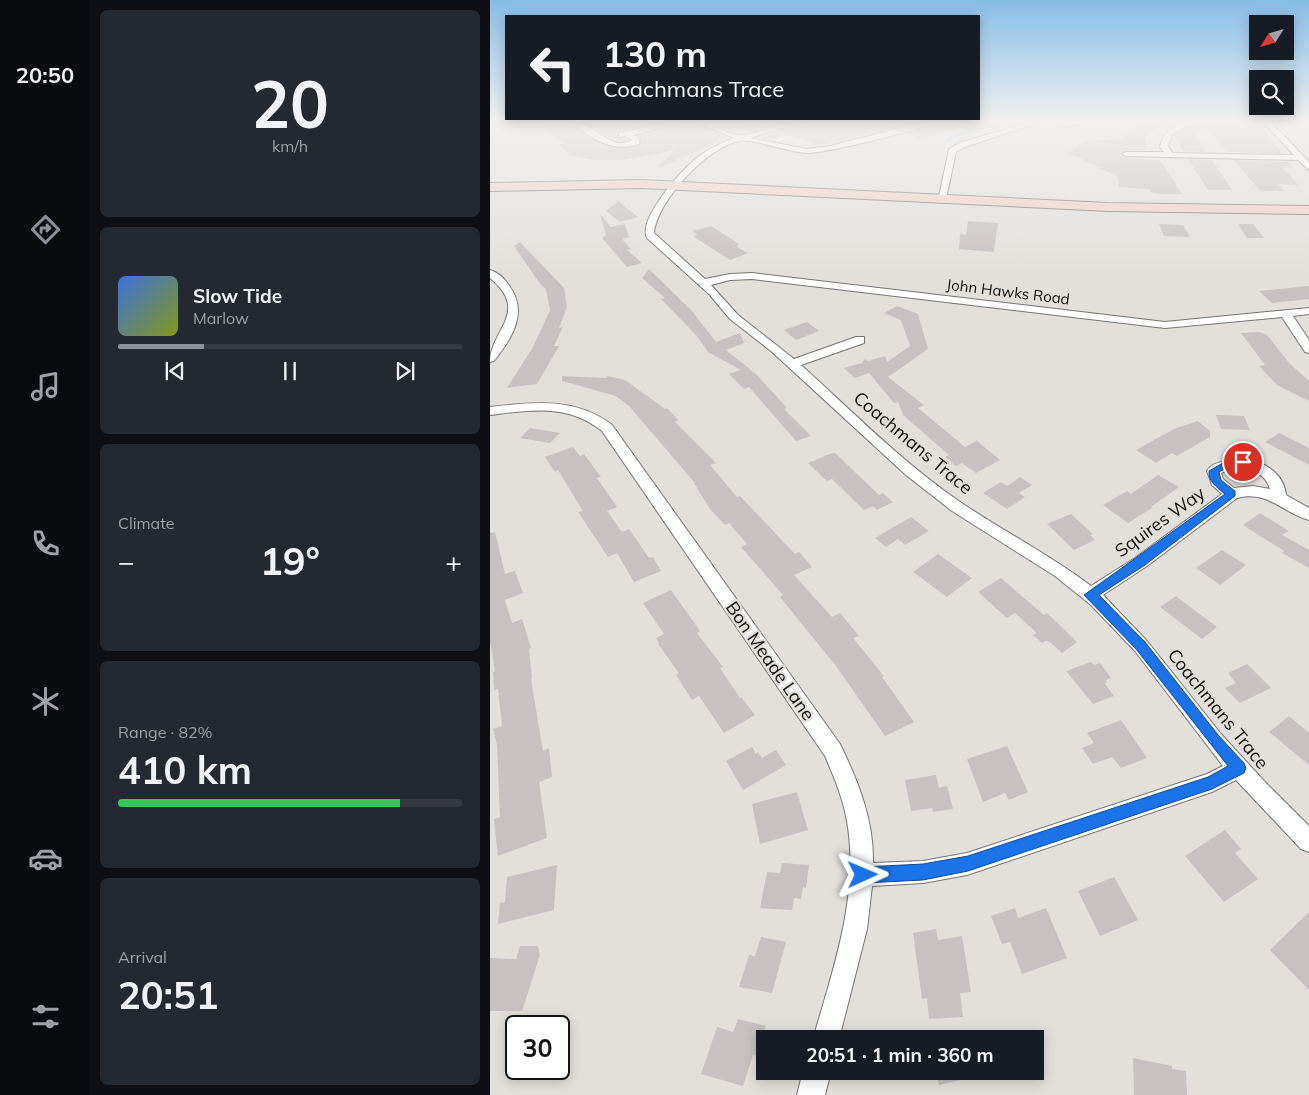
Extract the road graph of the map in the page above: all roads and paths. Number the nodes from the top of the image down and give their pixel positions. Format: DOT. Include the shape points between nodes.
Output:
graph roads {
  1 [pos="685,173"];
  2 [pos="947,173"];
  3 [pos="673,184"];
  4 [pos="490,187"];
  5 [pos="941,199"];
  6 [pos="1309,210"];
  7 [pos="490,273"];
  8 [pos="704,283"];
  9 [pos="1309,311"];
  10 [pos="1285,313"];
  11 [pos="860,340"];
  12 [pos="1309,349"];
  13 [pos="490,358"];
  14 [pos="792,364"];
  15 [pos="490,411"];
  16 [pos="1232,494"];
  17 [pos="1279,498"];
  18 [pos="1309,515"];
  19 [pos="1090,595"];
  20 [pos="1239,768"];
  21 [pos="1309,841"];
  22 [pos="863,875"];
  23 [pos="829,1030"];
  24 [pos="815,1080"];
  25 [pos="811,1095"];
  1 -- 3 [label="street, Coachmans Trace"];
  2 -- 5 [label="street"];
  3 -- 4 [label="street"];
  3 -- 5 [label="street"];
  3 -- 8 [label="street, Coachmans Trace" via="649,233"];
  5 -- 6 [label="street" via="1148,208"];
  7 -- 13 [label="street" via="506,287 514,313 509,333"];
  8 -- 10 [label="street, John Hawks Road" via="752,276 1165,326"];
  8 -- 14 [label="street, Coachmans Trace" via="734,317"];
  9 -- 10 [label="street, John Hawks Road"];
  10 -- 12 [label="street"];
  11 -- 14 [label="street"];
  14 -- 19 [label="street, Coachmans Trace" via="933,490 982,525 1061,572"];
  15 -- 22 [label="street, Bon Meade Lane" via="546,407 569,409 586,413 607,428 844,770 860,829"];
  16 -- 17 [label="street, Squires Way" via="1246,489"];
  16 -- 17 [label="street" via="1218,482 1214,471 1230,462 1243,462 1257,467 1276,481 1280,488"];
  16 -- 19 [label="street, Squires Way" via="1141,562"];
  17 -- 18 [label="street, Squires Way"];
  19 -- 20 [label="street, Coachmans Trace" via="1141,646"];
  20 -- 21 [label="street, Coachmans Trace"];
  20 -- 22 [label="street" via="1212,782 968,864 923,872"];
  22 -- 23 [label="street, Bon Meade Lane" via="845,972"];
  24 -- 25 [label="street"];
}
